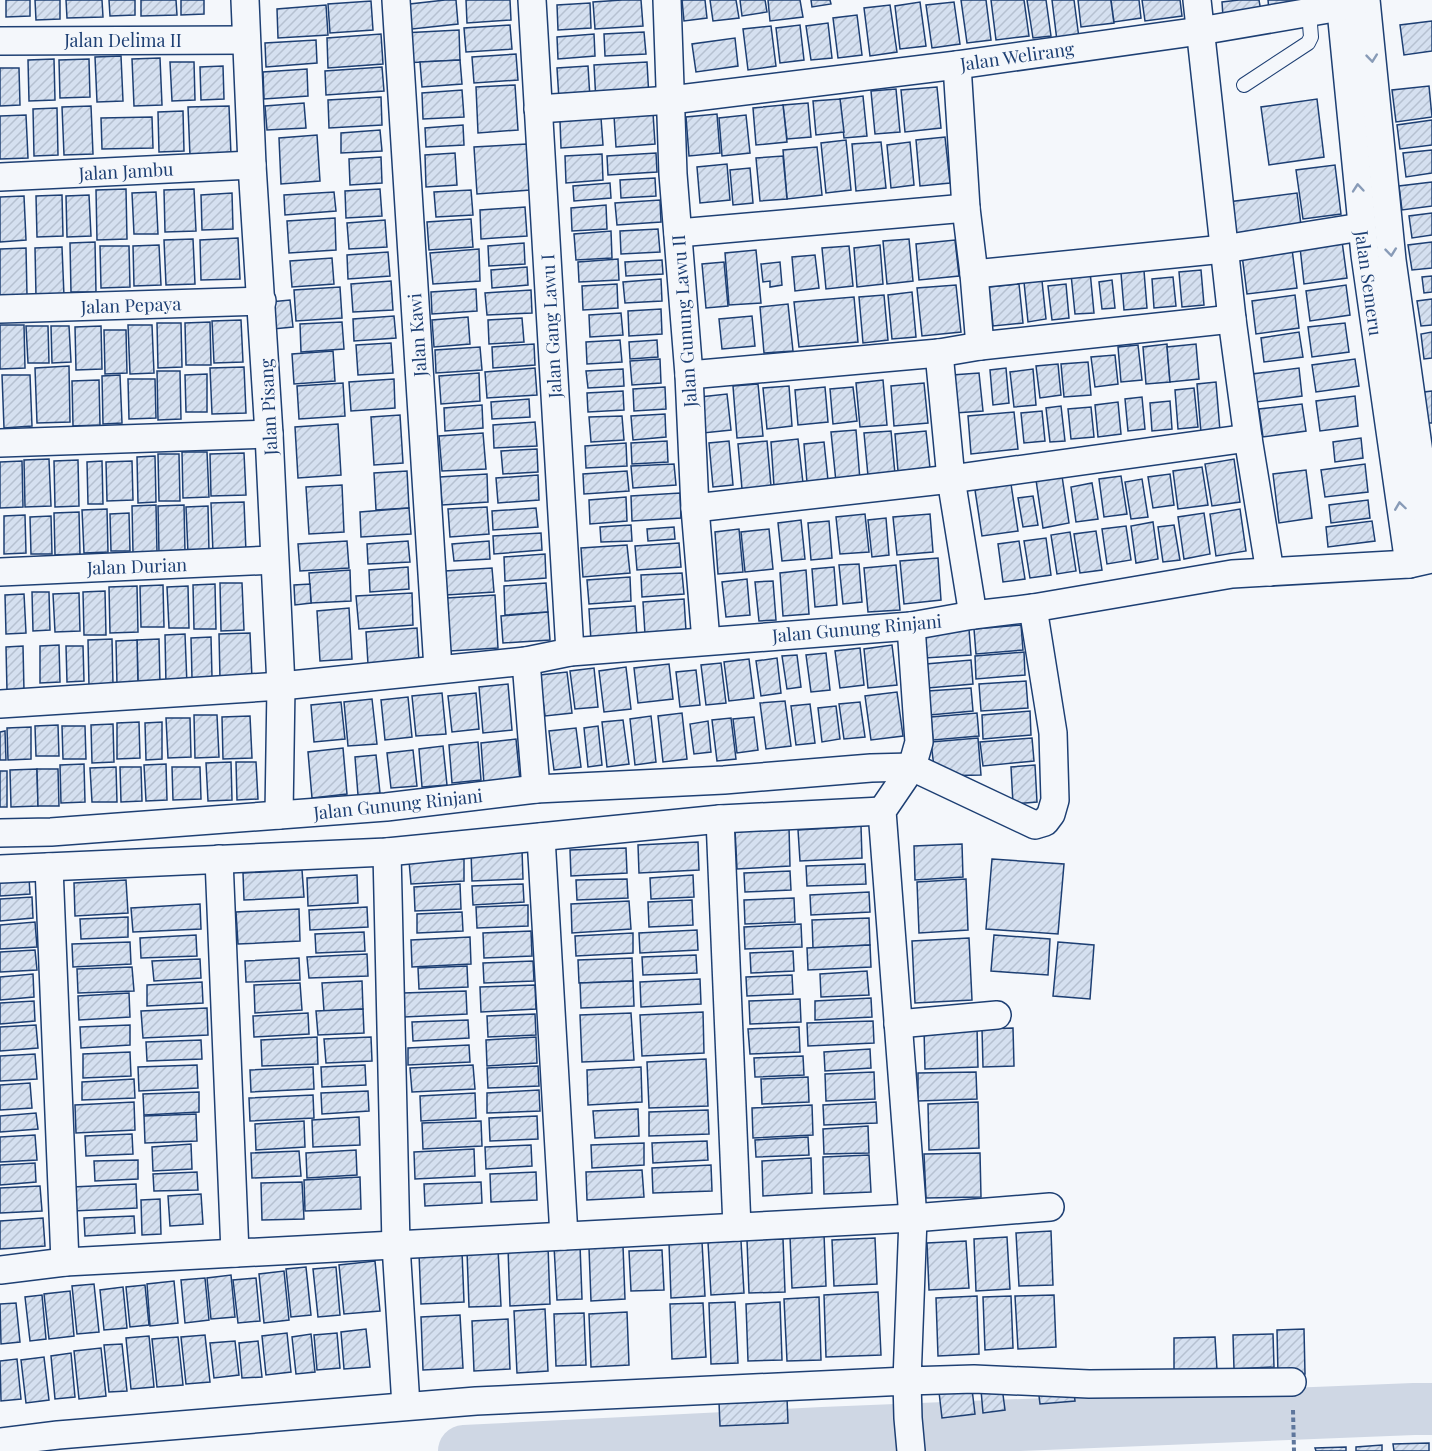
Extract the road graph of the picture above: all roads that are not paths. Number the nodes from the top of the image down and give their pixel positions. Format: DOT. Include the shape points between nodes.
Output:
graph roads {
  1 [pos="245,0"];
  2 [pos="396,0"];
  3 [pos="532,0"];
  4 [pos="667,0"];
  5 [pos="1197,0"];
  6 [pos="1352,2"];
  7 [pos="1309,12"];
  8 [pos="1200,30"];
  9 [pos="246,40"];
  10 [pos="0,41"];
  11 [pos="957,65"];
  12 [pos="1244,85"];
  13 [pos="670,99"];
  14 [pos="538,109"];
  15 [pos="252,165"];
  16 [pos="0,177"];
  17 [pos="966,208"];
  18 [pos="1361,226"];
  19 [pos="678,233"];
  20 [pos="1224,249"];
  21 [pos="974,274"];
  22 [pos="262,301"];
  23 [pos="0,309"];
  24 [pos="1232,319"];
  25 [pos="980,346"];
  26 [pos="939,353"];
  27 [pos="689,375"];
  28 [pos="269,434"];
  29 [pos="1248,438"];
  30 [pos="0,443"];
  31 [pos="951,479"];
  32 [pos="695,508"];
  33 [pos="1432,546"];
  34 [pos="274,560"];
  35 [pos="1420,561"];
  36 [pos="0,572"];
  37 [pos="1270,572"];
  38 [pos="1033,608"];
  39 [pos="973,615"];
  40 [pos="911,626"];
  41 [pos="706,641"];
  42 [pos="570,652"];
  43 [pos="526,660"];
  44 [pos="438,669"];
  45 [pos="281,686"];
  46 [pos="0,704"];
  47 [pos="912,768"];
  48 [pos="536,789"];
  49 [pos="882,811"];
  50 [pos="279,815"];
  51 [pos="720,819"];
  52 [pos="0,832"];
  53 [pos="541,837"];
  54 [pos="387,852"];
  55 [pos="219,859"];
  56 [pos="49,867"];
  57 [pos="0,869"];
  58 [pos="997,1015"];
  59 [pos="898,1023"];
  60 [pos="1050,1207"];
  61 [pos="913,1218"];
  62 [pos="737,1227"];
  63 [pos="564,1236"];
  64 [pos="396,1245"];
  65 [pos="235,1253"];
  66 [pos="65,1262"];
  67 [pos="0,1270"];
  68 [pos="907,1381"];
  69 [pos="1292,1393"];
  70 [pos="406,1406"];
  71 [pos="0,1442"];
  72 [pos="911,1451"];
  1 -- 9 [label="street, Jalan Pisang"];
  2 -- 44 [label="street, Jalan Kawi"];
  3 -- 14 [label="street, Jalan Gang Lawu I"];
  4 -- 13 [label="street, Jalan Gunung Lawu II"];
  5 -- 8 [label="street"];
  6 -- 7 [label="street, Jalan Welirang"];
  18 -- 6 [label="street, Jalan Semeru, one-way"];
  6 -- 33 [label="street, Jalan Semeru, one-way"];
  7 -- 8 [label="street, Jalan Welirang"];
  7 -- 12 [label="lane" via="1308,43"];
  8 -- 11 [label="street, Jalan Welirang"];
  8 -- 20 [label="street"];
  9 -- 10 [label="street, Jalan Delima II"];
  9 -- 15 [label="street, Jalan Pisang"];
  11 -- 13 [label="street, Jalan Welirang"];
  11 -- 17 [label="street"];
  13 -- 14 [label="street, Jalan Welirang"];
  13 -- 19 [label="street, Jalan Gunung Lawu II"];
  14 -- 42 [label="street, Jalan Gang Lawu I"];
  15 -- 16 [label="street, Jalan Jambu"];
  15 -- 22 [label="street, Jalan Pisang"];
  17 -- 19 [label="street"];
  17 -- 21 [label="street"];
  18 -- 20 [label="street"];
  35 -- 18 [label="street, Jalan Semeru, one-way"];
  19 -- 27 [label="street, Jalan Gunung Lawu II"];
  20 -- 21 [label="street"];
  20 -- 24 [label="street"];
  21 -- 25 [label="street"];
  22 -- 23 [label="street, Jalan Pepaya"];
  22 -- 28 [label="street, Jalan Pisang"];
  24 -- 25 [label="street"];
  24 -- 29 [label="street"];
  25 -- 26 [label="street"];
  26 -- 27 [label="street"];
  26 -- 31 [label="street"];
  27 -- 32 [label="street, Jalan Gunung Lawu II"];
  28 -- 30 [label="street"];
  28 -- 34 [label="street, Jalan Pisang"];
  29 -- 31 [label="street"];
  29 -- 37 [label="street"];
  31 -- 32 [label="street"];
  31 -- 39 [label="street"];
  32 -- 41 [label="street, Jalan Gunung Lawu II"];
  34 -- 36 [label="street, Jalan Durian"];
  34 -- 45 [label="street, Jalan Pisang"];
  35 -- 37 [label="street, Jalan Gunung Rinjani"];
  37 -- 38 [label="street, Jalan Gunung Rinjani" via="1232,574"];
  38 -- 39 [label="street, Jalan Gunung Rinjani"];
  38 -- 47 [label="street" via="1053,733 1052,814 1035,825"];
  39 -- 40 [label="street, Jalan Gunung Rinjani"];
  40 -- 41 [label="street, Jalan Gunung Rinjani"];
  40 -- 47 [label="street" via="919,742"];
  41 -- 42 [label="street, Jalan Gunung Rinjani"];
  42 -- 43 [label="street, Jalan Gunung Rinjani"];
  43 -- 44 [label="street, Jalan Gunung Rinjani"];
  43 -- 48 [label="street"];
  44 -- 45 [label="street, Jalan Gunung Rinjani"];
  45 -- 46 [label="street, Jalan Gunung Rinjani"];
  45 -- 50 [label="street, Jalan Pisang"];
  47 -- 48 [label="street, Jalan Gunung Rinjani"];
  47 -- 49 [label="street"];
  48 -- 50 [label="street, Jalan Gunung Rinjani"];
  49 -- 51 [label="street"];
  49 -- 59 [label="street"];
  50 -- 52 [label="street, Jalan Gunung Rinjani" via="51,832"];
  51 -- 53 [label="street"];
  51 -- 62 [label="street"];
  53 -- 54 [label="street"];
  53 -- 63 [label="street"];
  54 -- 55 [label="street"];
  54 -- 64 [label="street"];
  55 -- 56 [label="street"];
  55 -- 65 [label="street"];
  56 -- 57 [label="street"];
  56 -- 66 [label="street"];
  58 -- 59 [label="street"];
  59 -- 61 [label="street"];
  60 -- 61 [label="street"];
  61 -- 62 [label="street"];
  61 -- 68 [label="street"];
  62 -- 63 [label="street"];
  63 -- 64 [label="street"];
  64 -- 65 [label="street"];
  64 -- 70 [label="street"];
  65 -- 66 [label="street"];
  66 -- 67 [label="street"];
  68 -- 69 [label="street" via="974,1379"];
  68 -- 70 [label="street"];
  68 -- 72 [label="street"];
  70 -- 71 [label="street"];
}
